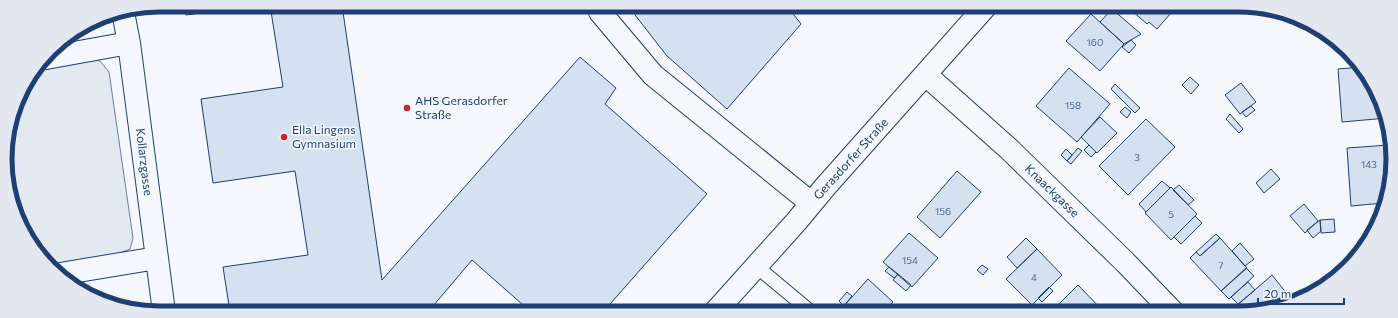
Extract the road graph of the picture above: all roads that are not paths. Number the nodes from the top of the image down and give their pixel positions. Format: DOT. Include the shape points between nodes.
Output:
graph roads {
  1 [pos="600,12"];
  2 [pos="981,12"];
  3 [pos="124,16"];
  4 [pos="129,44"];
  5 [pos="53,57"];
  6 [pos="926,75"];
  7 [pos="812,203"];
  8 [pos="157,258"];
  9 [pos="756,266"];
  10 [pos="66,273"];
  11 [pos="163,306"];
  12 [pos="720,306"];
  13 [pos="803,306"];
  14 [pos="1167,306"];
  1 -- 7 [label="street" via="653,75"];
  2 -- 6 [label="street, Gerasdorfer Straße"];
  3 -- 4 [label="street, Kollarzgasse"];
  4 -- 5 [label="street"];
  4 -- 8 [label="street, Kollarzgasse"];
  6 -- 7 [label="street, Gerasdorfer Straße"];
  6 -- 14 [label="street, Knaackgasse" via="1010,149"];
  7 -- 9 [label="street, Gerasdorfer Straße"];
  8 -- 10 [label="street"];
  8 -- 11 [label="street, Kollarzgasse"];
  9 -- 12 [label="street, Gerasdorfer Straße"];
  9 -- 13 [label="lane"];
}
